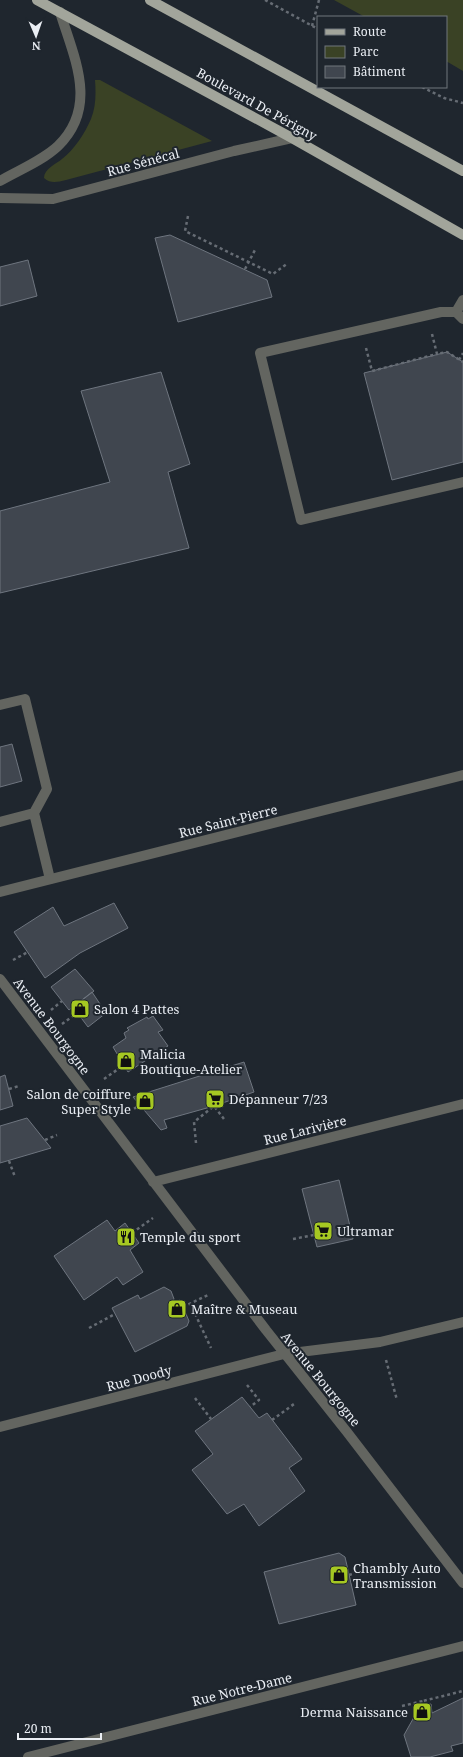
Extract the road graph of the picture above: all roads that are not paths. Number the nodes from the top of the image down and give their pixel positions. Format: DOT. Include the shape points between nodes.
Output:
graph roads {
  1 [pos="37,0"];
  2 [pos="150,0"];
  3 [pos="60,12"];
  4 [pos="292,138"];
  5 [pos="463,171"];
  6 [pos="0,181"];
  7 [pos="0,198"];
  8 [pos="463,234"];
  9 [pos="463,300"];
  10 [pos="460,316"];
  11 [pos="463,482"];
  12 [pos="0,705"];
  13 [pos="463,775"];
  14 [pos="34,813"];
  15 [pos="0,822"];
  16 [pos="50,879"];
  17 [pos="0,892"];
  18 [pos="0,979"];
  19 [pos="463,1104"];
  20 [pos="154,1182"];
  21 [pos="463,1322"];
  22 [pos="284,1354"];
  23 [pos="0,1427"];
  24 [pos="463,1583"];
  25 [pos="463,1646"];
  26 [pos="28,1757"];
  1 -- 3 [label="main road, Boulevard De Périgny"];
  2 -- 5 [label="main road"];
  3 -- 4 [label="main road, Boulevard De Périgny"];
  3 -- 6 [label="street" via="80,78 78,117 57,147 38,161"];
  4 -- 7 [label="street, Rue Sénécal" via="52,199"];
  4 -- 8 [label="main road, Boulevard De Périgny"];
  9 -- 10 [label="street"];
  10 -- 11 [label="street" via="440,312 260,353 301,520"];
  12 -- 14 [label="street" via="24,699 48,789"];
  13 -- 16 [label="street, Rue Saint-Pierre"];
  14 -- 15 [label="street"];
  14 -- 16 [label="street"];
  16 -- 17 [label="street, Rue Saint-Pierre"];
  18 -- 20 [label="street, Avenue Bourgogne"];
  19 -- 20 [label="street, Rue Larivière"];
  20 -- 22 [label="street, Avenue Bourgogne"];
  21 -- 22 [label="street, Rue Doody" via="380,1342"];
  22 -- 23 [label="street, Rue Doody"];
  22 -- 24 [label="street, Avenue Bourgogne"];
  25 -- 26 [label="street, Rue Notre-Dame"];
}
